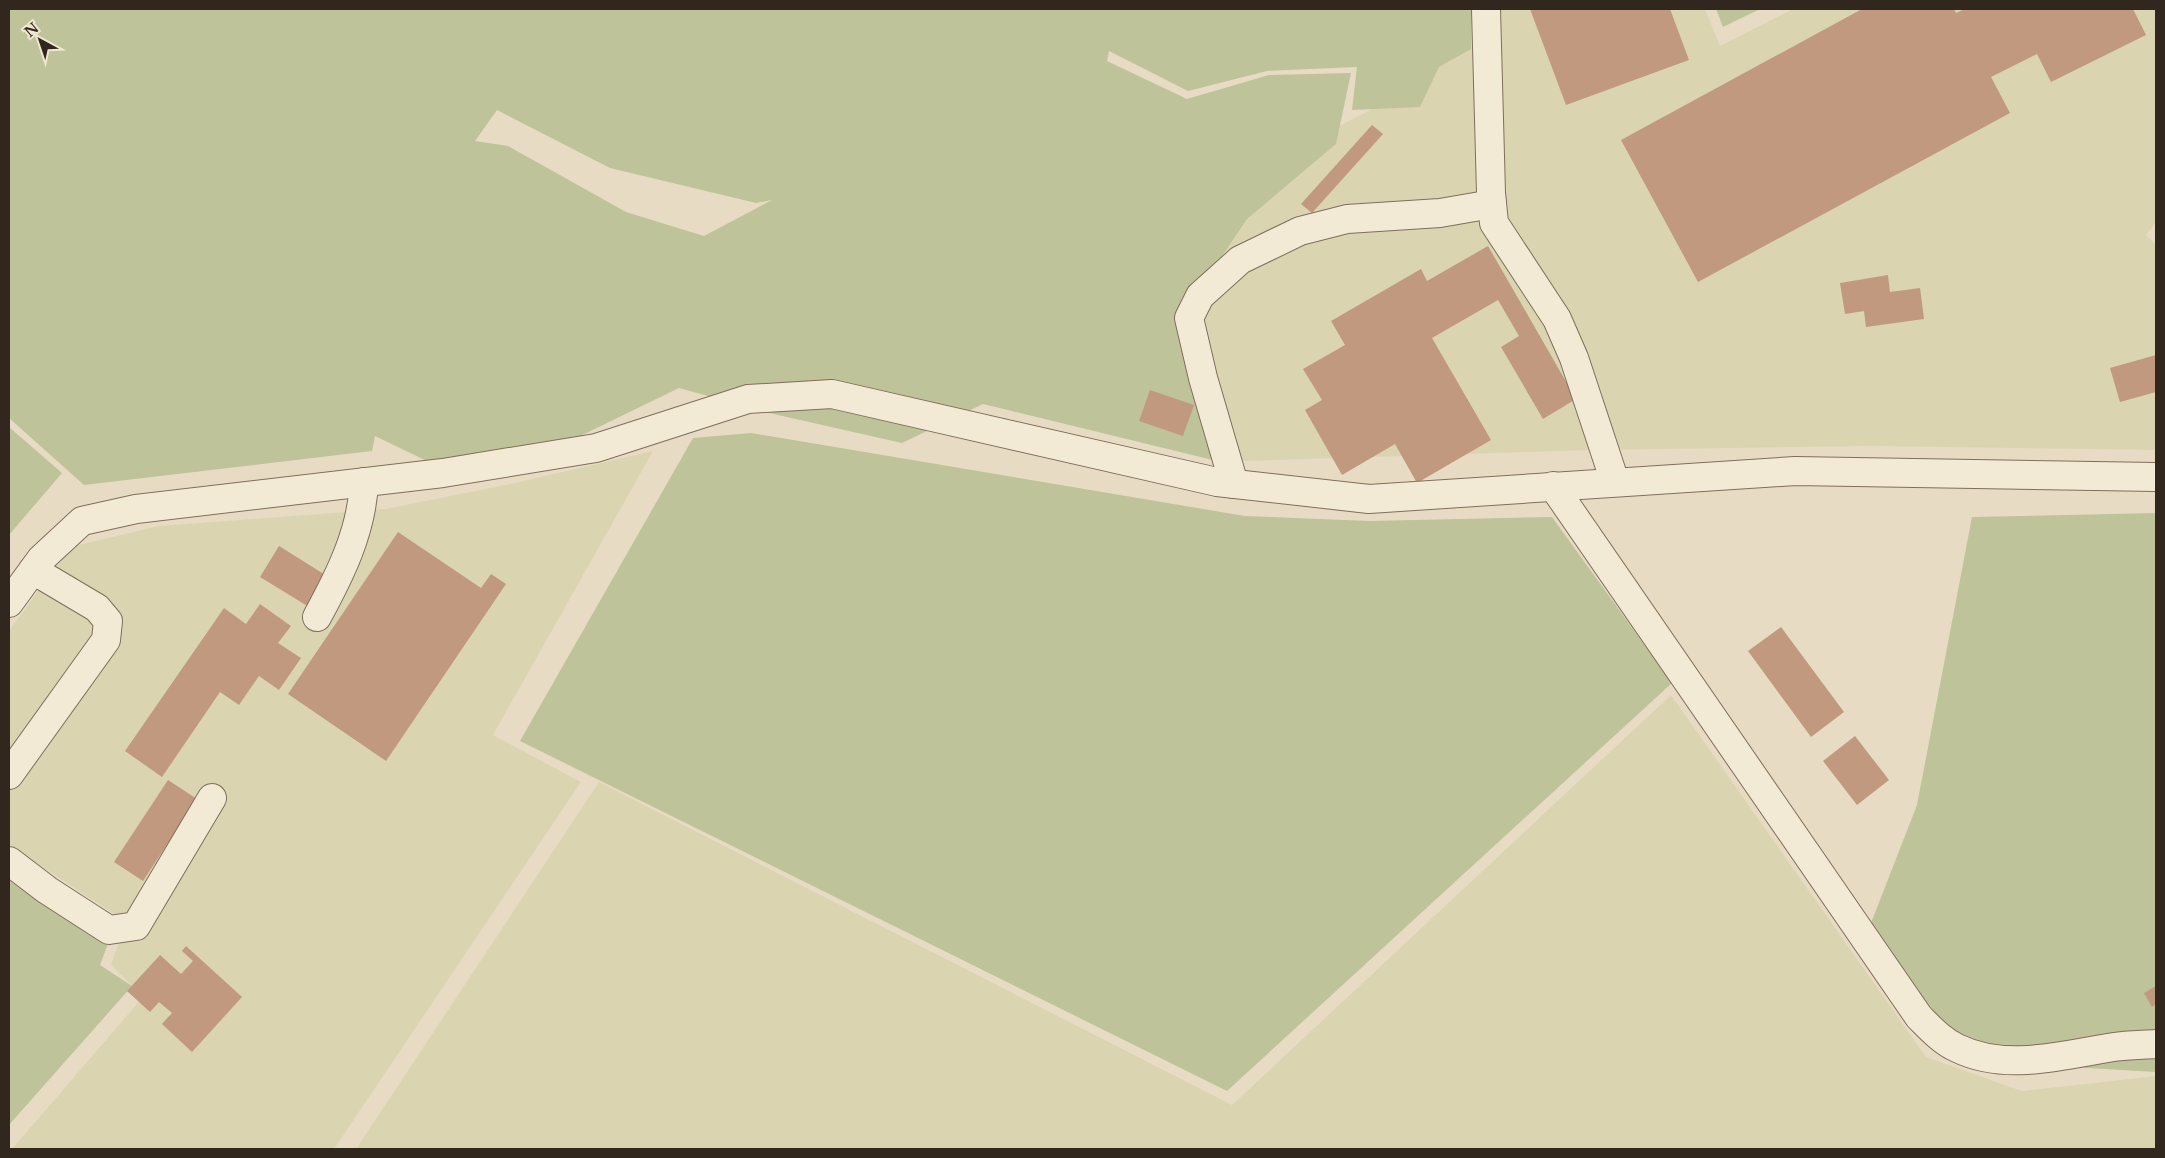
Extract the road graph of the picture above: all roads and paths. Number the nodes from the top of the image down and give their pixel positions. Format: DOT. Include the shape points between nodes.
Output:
graph roads {
  1 [pos="1486,9"];
  2 [pos="1492,204"];
  3 [pos="2156,477"];
  4 [pos="364,482"];
  5 [pos="1615,482"];
  6 [pos="1234,484"];
  7 [pos="1553,486"];
  8 [pos="33,570"];
  9 [pos="9,603"];
  10 [pos="317,617"];
  11 [pos="9,775"];
  12 [pos="212,798"];
  13 [pos="9,861"];
  14 [pos="2156,1044"];
  1 -- 2 [label="street"];
  2 -- 5 [label="street" via="1494,223 1557,318 1574,358"];
  2 -- 6 [label="street" via="1440,213 1347,219 1300,231 1240,260 1200,296 1189,318"];
  3 -- 5 [label="street" via="1795,471"];
  4 -- 6 [label="street" via="443,473 596,448 748,399 832,394"];
  4 -- 8 [label="street" via="136,509 82,520"];
  4 -- 10 [label="street" via="354,537 339,577"];
  5 -- 7 [label="street"];
  6 -- 7 [label="street" via="1370,499"];
  7 -- 14 [label="street" via="1919,1017 1937,1035 1980,1057 2002,1060 2042,1059"];
  8 -- 9 [label="street"];
  8 -- 11 [label="street" via="97,608 108,622 106,640"];
  12 -- 13 [label="street" via="136,926 109,930"];
}
